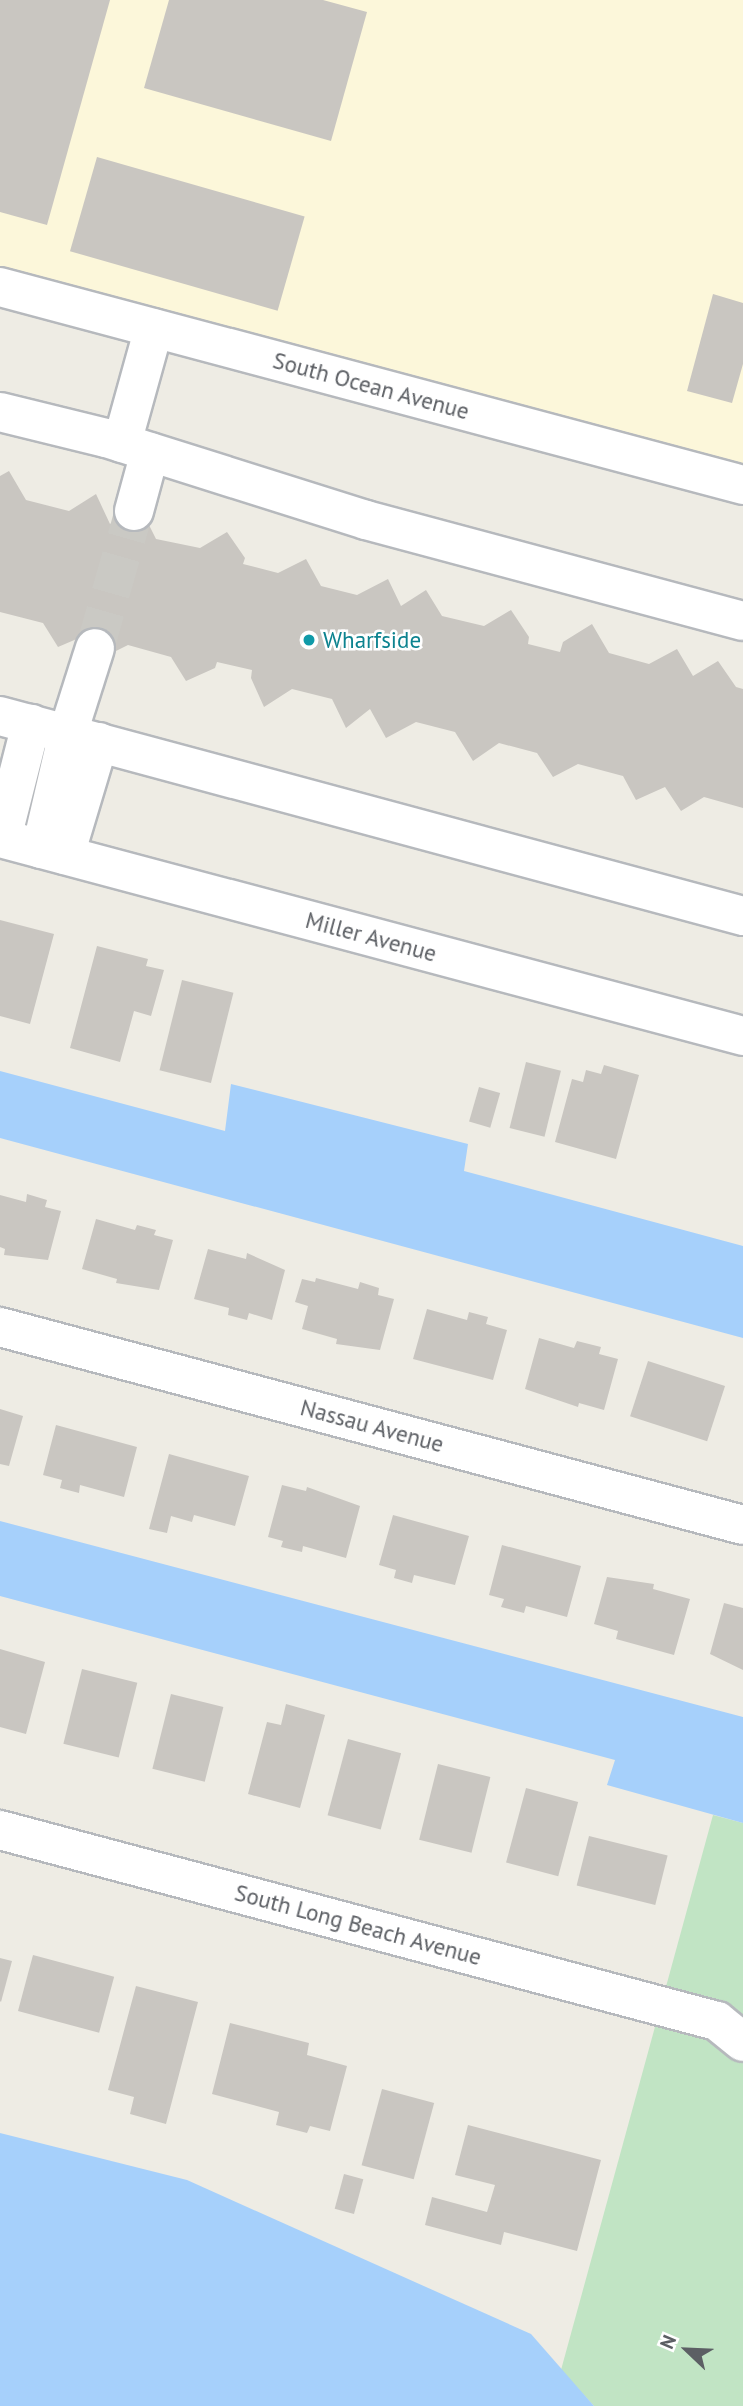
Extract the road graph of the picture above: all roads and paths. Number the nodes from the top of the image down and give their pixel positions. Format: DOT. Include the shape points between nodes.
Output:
graph roads {
  1 [pos="0,287"];
  2 [pos="155,328"];
  3 [pos="0,412"];
  4 [pos="136,447"];
  5 [pos="743,485"];
  6 [pos="134,511"];
  7 [pos="743,621"];
  8 [pos="95,648"];
  9 [pos="16,720"];
  10 [pos="84,738"];
  11 [pos="1,838"];
  12 [pos="53,852"];
  13 [pos="743,916"];
  14 [pos="743,1036"];
  15 [pos="0,1327"];
  16 [pos="743,1525"];
  17 [pos="0,1830"];
  18 [pos="734,2026"];
  1 -- 2 [label="street, South Ocean Avenue"];
  2 -- 4 [label="street"];
  2 -- 5 [label="street, South Ocean Avenue"];
  3 -- 4 [label="street"];
  4 -- 6 [label="street"];
  4 -- 7 [label="street" via="366,520"];
  8 -- 10 [label="street"];
  9 -- 10 [label="street"];
  9 -- 11 [label="street"];
  10 -- 12 [label="street"];
  10 -- 13 [label="street"];
  11 -- 12 [label="street, Miller Avenue"];
  12 -- 14 [label="street, Miller Avenue"];
  15 -- 16 [label="street, Nassau Avenue"];
  17 -- 18 [label="street, South Long Beach Avenue"];
}
